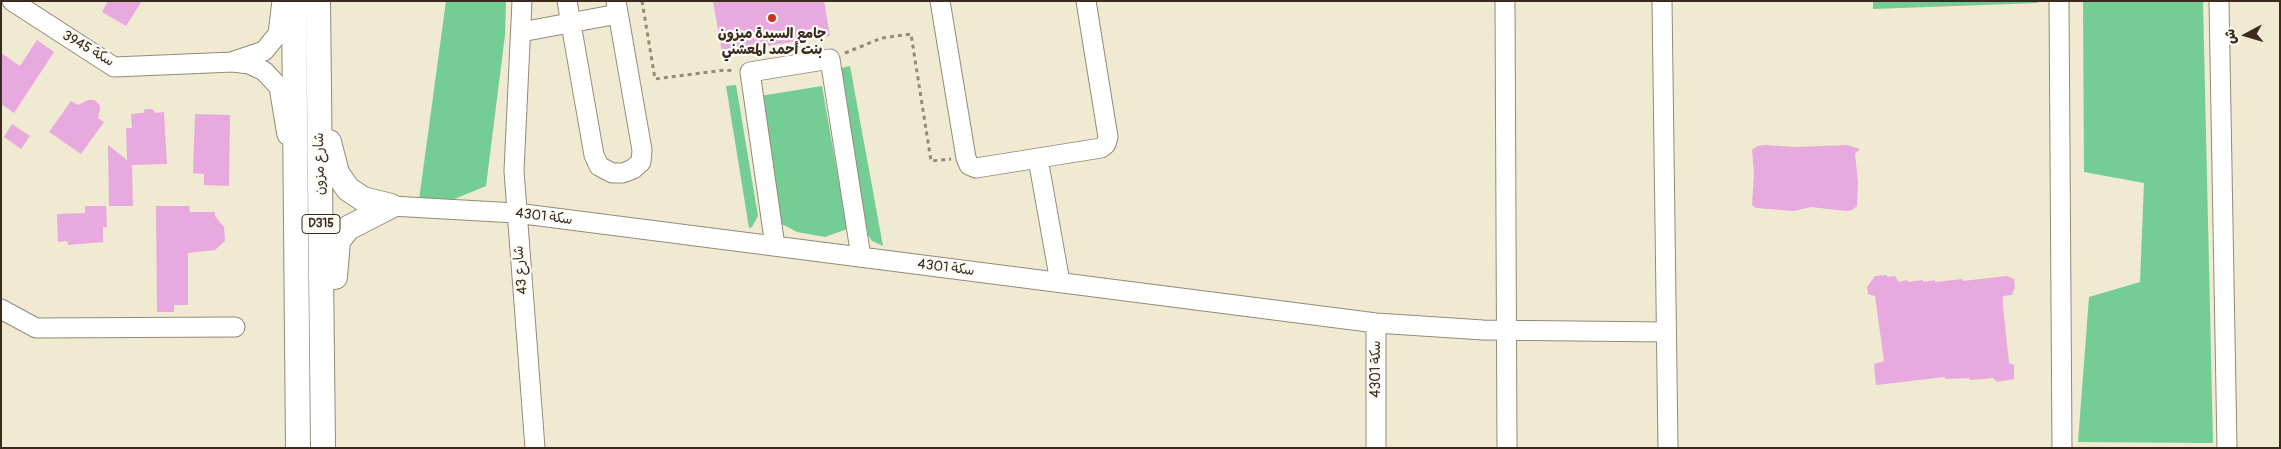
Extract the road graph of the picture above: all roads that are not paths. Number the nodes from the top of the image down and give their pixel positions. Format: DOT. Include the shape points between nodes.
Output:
graph roads {
  1 [pos="282,1"];
  2 [pos="294,1"];
  3 [pos="318,1"];
  4 [pos="522,1"];
  5 [pos="567,1"];
  6 [pos="940,1"];
  7 [pos="1086,1"];
  8 [pos="1505,1"];
  9 [pos="1662,1"];
  10 [pos="2059,1"];
  11 [pos="2219,1"];
  12 [pos="23,4"];
  13 [pos="617,8"];
  14 [pos="570,23"];
  15 [pos="521,32"];
  16 [pos="233,62"];
  17 [pos="319,96"];
  18 [pos="1038,159"];
  19 [pos="296,182"];
  20 [pos="391,206"];
  21 [pos="516,213"];
  22 [pos="775,246"];
  23 [pos="861,257"];
  24 [pos="1060,282"];
  25 [pos="1,309"];
  26 [pos="1376,323"];
  27 [pos="235,327"];
  28 [pos="1508,330"];
  29 [pos="1666,332"];
  30 [pos="322,416"];
  31 [pos="298,448"];
  32 [pos="323,448"];
  33 [pos="535,448"];
  34 [pos="1376,448"];
  35 [pos="1507,448"];
  36 [pos="1668,448"];
  37 [pos="2062,448"];
  38 [pos="2227,448"];
  1 -- 16 [label="street" via="278,34 264,51"];
  2 -- 19 [label="main road, شارع مزون / D315"];
  3 -- 17 [label="main road, شارع مزون / D315"];
  4 -- 15 [label="street, شارع 43"];
  5 -- 14 [label="street"];
  6 -- 18 [label="street" via="966,158 970,165 976,168"];
  7 -- 18 [label="street" via="1108,137 1106,144 1100,148"];
  8 -- 28 [label="street"];
  9 -- 29 [label="street"];
  10 -- 37 [label="street"];
  11 -- 38 [label="street"];
  12 -- 16 [label="street, سكة 3945" via="114,67"];
  13 -- 14 [label="street"];
  13 -- 14 [label="street" via="642,150 641,162 623,173 612,173 599,166 594,155"];
  14 -- 15 [label="street"];
  15 -- 21 [label="street, شارع 43" via="514,171"];
  16 -- 19 [label="street" via="264,71 279,87"];
  17 -- 20 [label="main road" via="337,173 348,189 363,199"];
  17 -- 30 [label="main road, شارع مزون / D315"];
  18 -- 24 [label="street"];
  19 -- 31 [label="main road, شارع مزون / D315"];
  20 -- 21 [label="street, سكة 4301"];
  20 -- 30 [label="main road" via="348,228 338,241"];
  21 -- 22 [label="street, سكة 4301"];
  21 -- 33 [label="street, شارع 43"];
  22 -- 23 [label="street, سكة 4301"];
  22 -- 23 [label="street" via="750,72 830,59"];
  23 -- 24 [label="street, سكة 4301"];
  24 -- 26 [label="street, سكة 4301"];
  25 -- 27 [label="street" via="36,328"];
  26 -- 28 [label="street"];
  26 -- 34 [label="street, سكة 4301"];
  28 -- 29 [label="street"];
  28 -- 35 [label="street"];
  29 -- 36 [label="street"];
  30 -- 32 [label="main road, شارع مزون / D315"];
}
